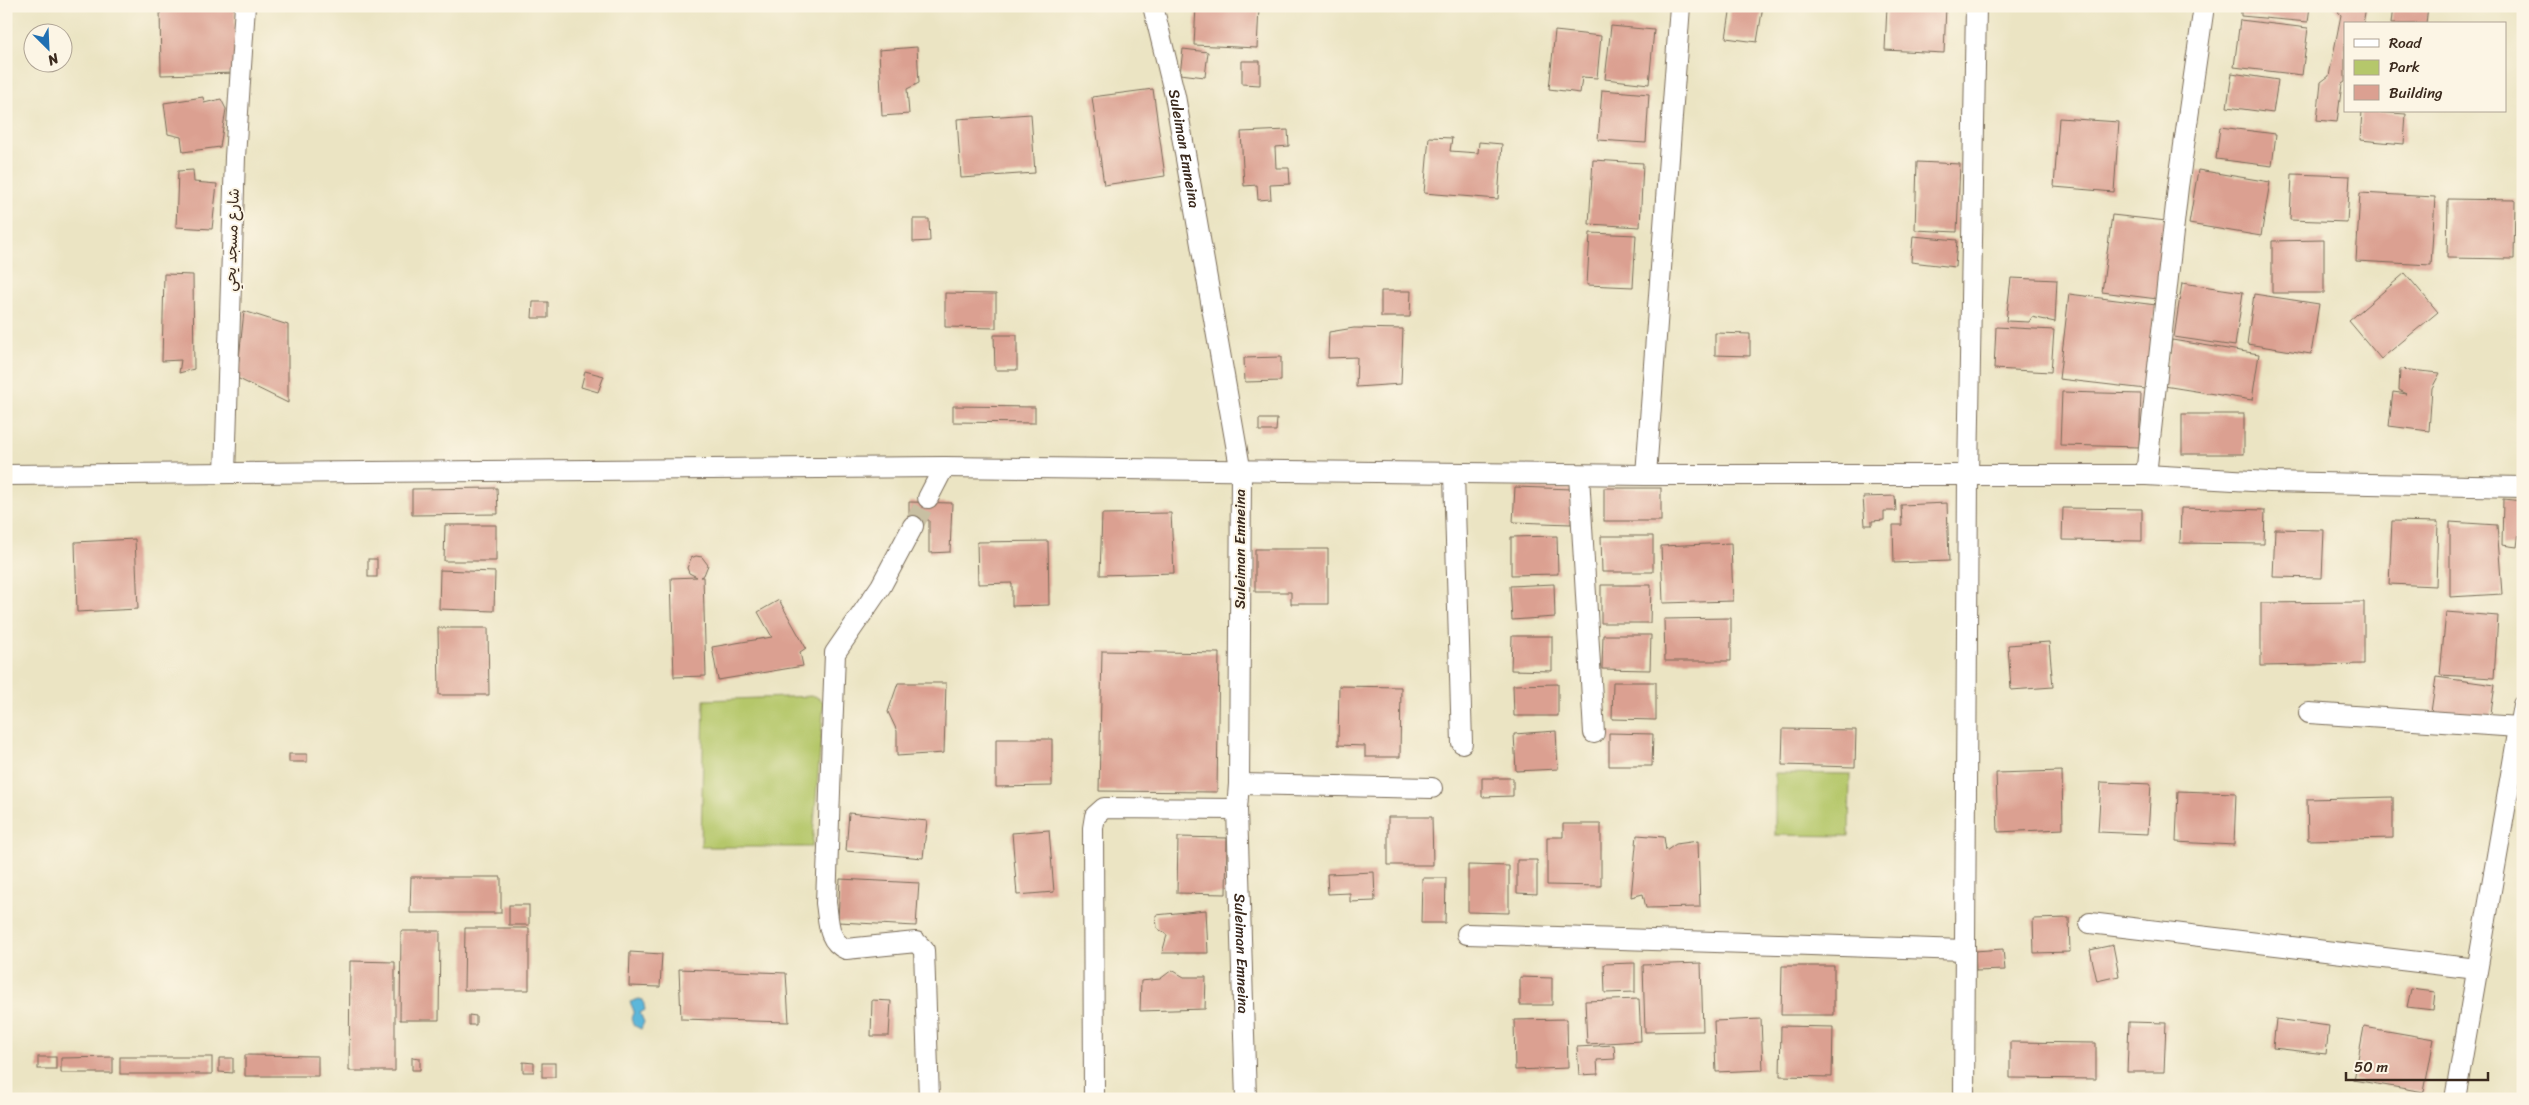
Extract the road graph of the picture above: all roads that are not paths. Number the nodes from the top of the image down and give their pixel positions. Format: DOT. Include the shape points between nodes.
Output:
graph roads {
  1 [pos="245,6"];
  2 [pos="1153,6"];
  3 [pos="1680,6"];
  4 [pos="1976,6"];
  5 [pos="2204,6"];
  6 [pos="944,467"];
  7 [pos="1241,472"];
  8 [pos="224,473"];
  9 [pos="1454,474"];
  10 [pos="6,475"];
  11 [pos="1579,475"];
  12 [pos="1646,475"];
  13 [pos="2146,475"];
  14 [pos="1968,476"];
  15 [pos="2523,487"];
  16 [pos="928,498"];
  17 [pos="913,526"];
  18 [pos="2523,705"];
  19 [pos="2309,713"];
  20 [pos="2518,727"];
  21 [pos="1594,733"];
  22 [pos="1462,743"];
  23 [pos="1239,784"];
  24 [pos="1432,788"];
  25 [pos="2514,799"];
  26 [pos="1237,808"];
  27 [pos="2090,923"];
  28 [pos="1467,934"];
  29 [pos="1965,950"];
  30 [pos="2477,969"];
  31 [pos="929,1099"];
  32 [pos="1094,1099"];
  33 [pos="1246,1099"];
  34 [pos="1964,1099"];
  35 [pos="2455,1099"];
  1 -- 8 [label="street, شارع مسجد يحي" via="235,157"];
  2 -- 7 [label="street, Suleiman Emneina" via="1175,96"];
  3 -- 12 [label="street"];
  4 -- 14 [label="street"];
  5 -- 13 [label="street" via="2178,187"];
  6 -- 7 [label="street"];
  6 -- 8 [label="street"];
  6 -- 16 [label="street"];
  7 -- 9 [label="street"];
  7 -- 23 [label="street, Suleiman Emneina"];
  8 -- 10 [label="street"];
  9 -- 11 [label="street"];
  9 -- 22 [label="street"];
  11 -- 12 [label="street"];
  11 -- 21 [label="street"];
  12 -- 14 [label="street"];
  13 -- 14 [label="street"];
  13 -- 15 [label="street" via="2269,482"];
  14 -- 29 [label="street"];
  17 -- 31 [label="street" via="881,586 835,653 826,903 830,935 834,942 846,949 916,942 924,950"];
  18 -- 20 [label="street"];
  19 -- 20 [label="street"];
  20 -- 25 [label="street"];
  23 -- 24 [label="street"];
  23 -- 26 [label="street, Suleiman Emneina"];
  25 -- 30 [label="street"];
  26 -- 32 [label="street" via="1104,808 1095,816"];
  26 -- 33 [label="street, Suleiman Emneina"];
  27 -- 30 [label="street"];
  28 -- 29 [label="street"];
  29 -- 34 [label="street"];
  30 -- 35 [label="street"];
}
